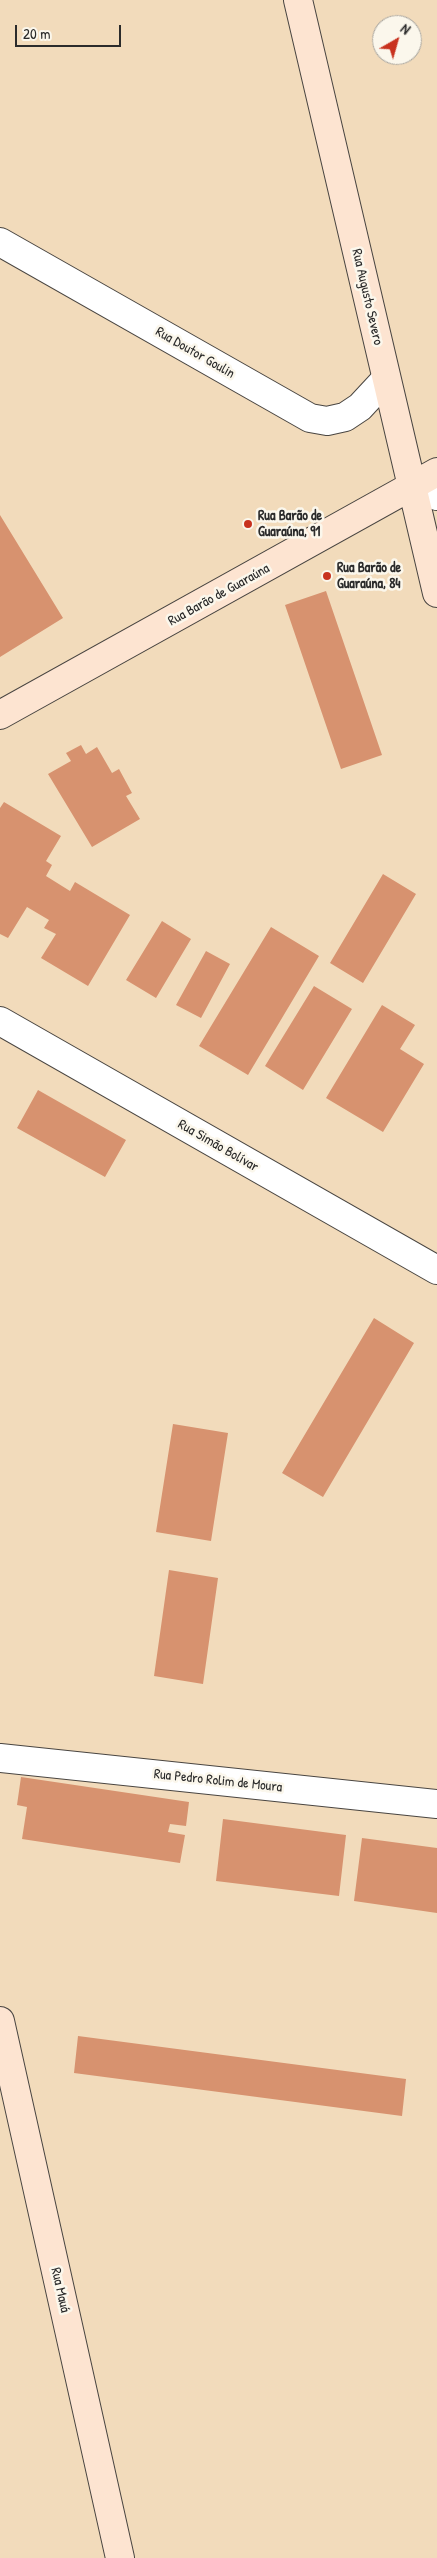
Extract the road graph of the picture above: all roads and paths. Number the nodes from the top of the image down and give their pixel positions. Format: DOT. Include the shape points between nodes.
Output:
graph roads {
  1 [pos="298,0"];
  2 [pos="0,242"];
  3 [pos="386,379"];
  4 [pos="437,472"];
  5 [pos="412,487"];
  6 [pos="437,496"];
  7 [pos="437,593"];
  8 [pos="0,715"];
  9 [pos="0,1022"];
  10 [pos="437,1270"];
  11 [pos="0,1758"];
  12 [pos="437,1804"];
  13 [pos="0,2021"];
  14 [pos="120,2558"];
  1 -- 3 [label="main road, Rua Augusto Severo"];
  2 -- 3 [label="street, Rua Doutor Goulin" via="310,418 327,421 345,417 360,407"];
  3 -- 5 [label="main road, Rua Augusto Severo"];
  4 -- 5 [label="main road, Rua Barão de Guaraúna"];
  5 -- 6 [label="street"];
  5 -- 7 [label="main road, Rua Augusto Severo"];
  5 -- 8 [label="main road, Rua Barão de Guaraúna"];
  9 -- 10 [label="street, Rua Simão Bolívar"];
  11 -- 12 [label="street, Rua Pedro Rolim de Moura"];
  13 -- 14 [label="main road, Rua Mauá"];
}
